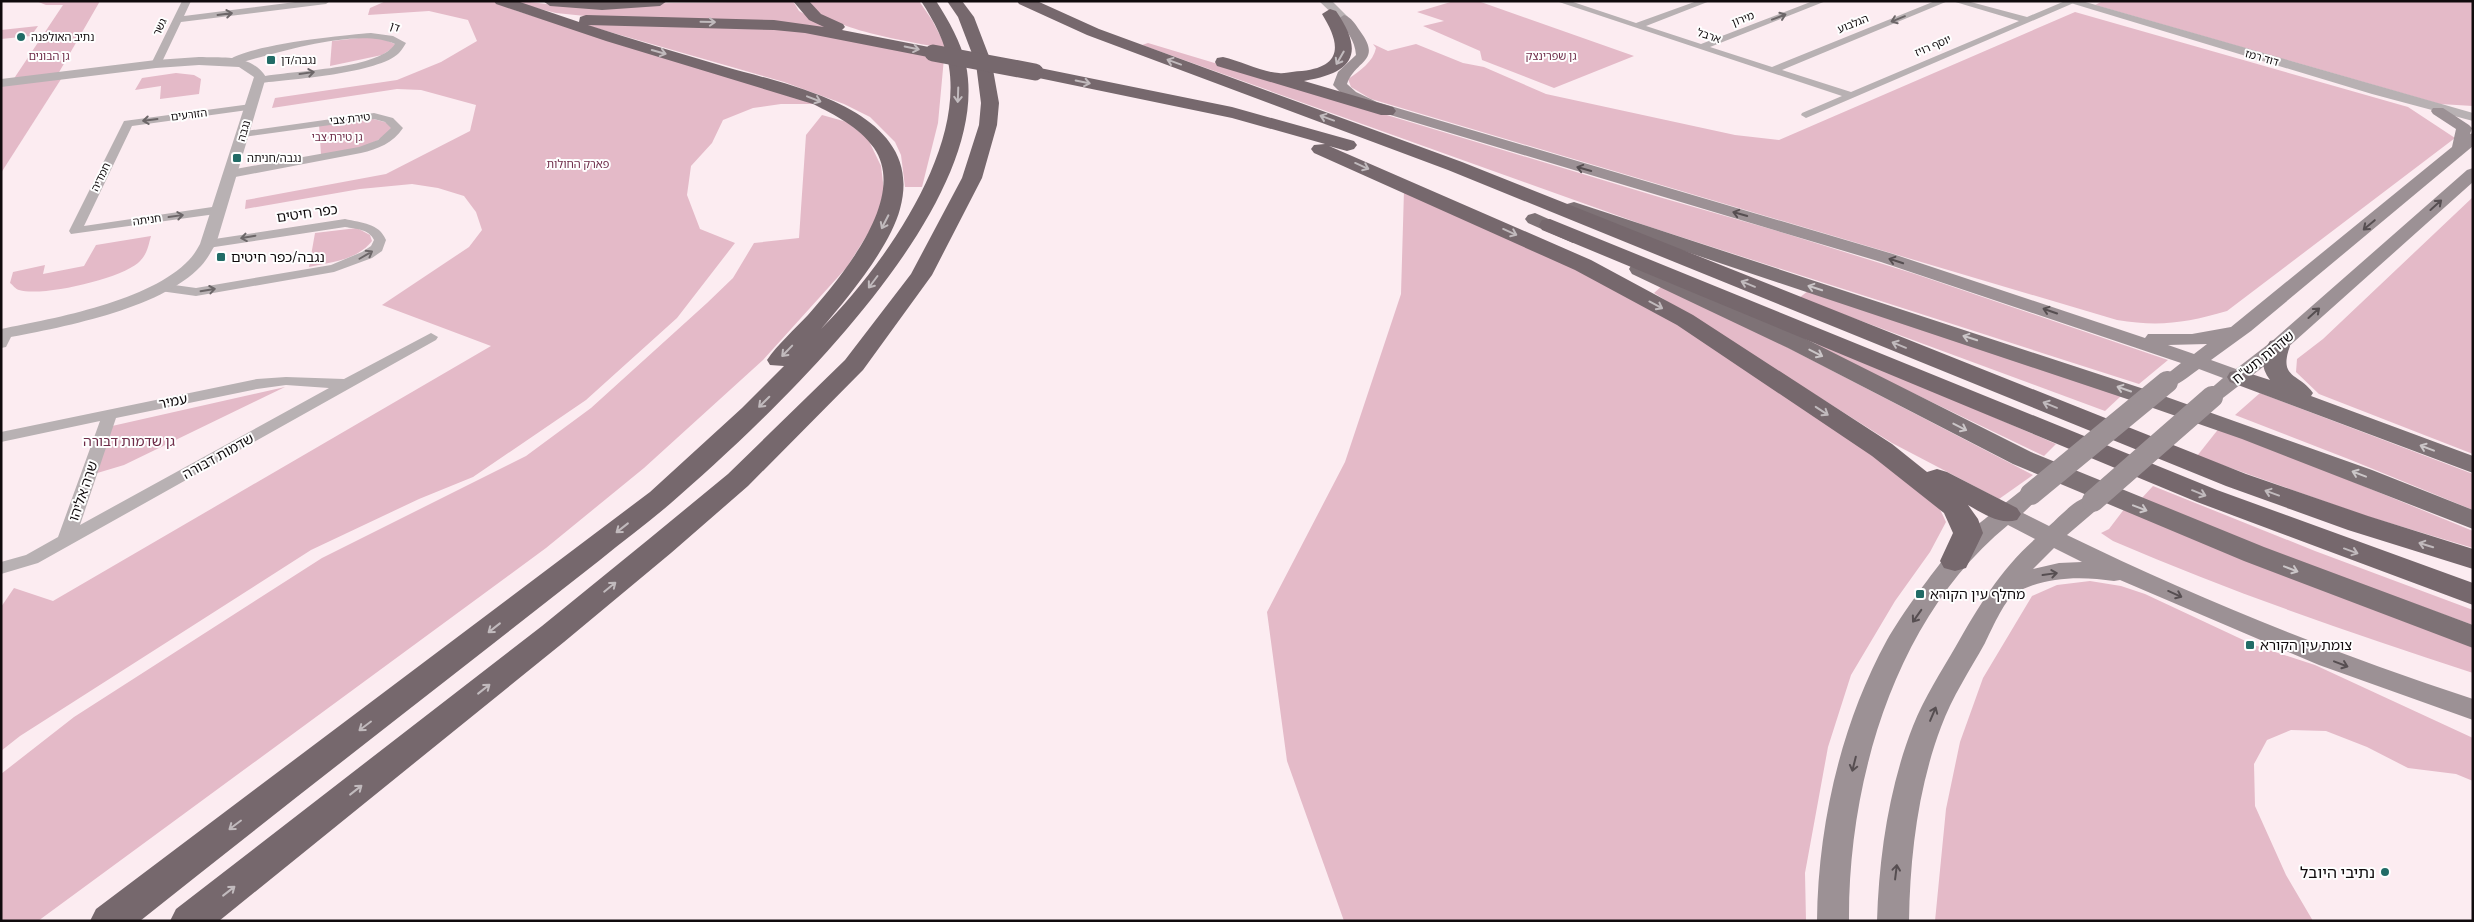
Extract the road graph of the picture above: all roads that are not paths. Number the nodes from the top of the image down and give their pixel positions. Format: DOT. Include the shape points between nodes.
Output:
graph roads {
  1 [pos="187,1"];
  2 [pos="326,1"];
  3 [pos="500,1"];
  4 [pos="550,1"];
  5 [pos="660,1"];
  6 [pos="800,1"];
  7 [pos="928,1"];
  8 [pos="954,1"];
  9 [pos="1026,1"];
  10 [pos="1560,1"];
  11 [pos="1706,1"];
  12 [pos="1822,1"];
  13 [pos="1944,1"];
  14 [pos="1956,1"];
  15 [pos="2066,2"];
  16 [pos="520,8"];
  17 [pos="1331,9"];
  18 [pos="177,20"];
  19 [pos="2026,20"];
  20 [pos="1636,26"];
  21 [pos="891,44"];
  22 [pos="1701,47"];
  23 [pos="231,62"];
  24 [pos="156,64"];
  25 [pos="1773,70"];
  26 [pos="1255,72"];
  27 [pos="259,80"];
  28 [pos="1,83"];
  29 [pos="2377,91"];
  30 [pos="1133,92"];
  31 [pos="1849,95"];
  32 [pos="251,107"];
  33 [pos="1387,110"];
  34 [pos="2438,111"];
  35 [pos="1806,115"];
  36 [pos="2470,117"];
  37 [pos="128,123"];
  38 [pos="244,134"];
  39 [pos="2466,143"];
  40 [pos="1454,166"];
  41 [pos="2473,172"];
  42 [pos="230,174"];
  43 [pos="1491,200"];
  44 [pos="219,210"];
  45 [pos="1526,215"];
  46 [pos="75,231"];
  47 [pos="208,244"];
  48 [pos="160,287"];
  49 [pos="2071,318"];
  50 [pos="2244,327"];
  51 [pos="3,337"];
  52 [pos="431,337"];
  53 [pos="2278,346"];
  54 [pos="2196,360"];
  55 [pos="2239,377"];
  56 [pos="347,384"];
  57 [pos="110,414"];
  58 [pos="2381,430"];
  59 [pos="1,438"];
  60 [pos="1882,450"];
  61 [pos="2473,465"];
  62 [pos="660,498"];
  63 [pos="2007,514"];
  64 [pos="2473,520"];
  65 [pos="2051,538"];
  66 [pos="66,540"];
  67 [pos="2473,559"];
  68 [pos="1955,561"];
  69 [pos="1,568"];
  70 [pos="2150,583"];
  71 [pos="2004,590"];
  72 [pos="2473,595"];
  73 [pos="2473,637"];
  74 [pos="2473,710"];
  75 [pos="110,921"];
  76 [pos="190,921"];
  77 [pos="1833,921"];
  78 [pos="1894,921"];
  1 -- 18 [label="street, גשר"];
  18 -- 2 [label="street, one-way"];
  3 -- 16 [label="highway"];
  4 -- 5 [label="highway" via="602,5"];
  6 -- 21 [label="highway" via="806,10 827,23"];
  7 -- 62 [label="highway, one-way" via="951,43 958,67 959,99 947,155 920,214 838,326 751,414"];
  76 -- 8 [label="highway, one-way" via="554,634 660,546 738,480 854,365 921,274 972,178 988,125 990,103 984,64 966,18"];
  9 -- 26 [label="highway"];
  40 -- 9 [label="highway, one-way" via="1093,32"];
  10 -- 20 [label="street, ארבל"];
  11 -- 20 [label="street"];
  22 -- 12 [label="street, מירון, one-way"];
  13 -- 25 [label="street, הגלבוע, one-way"];
  14 -- 19 [label="street"];
  15 -- 19 [label="street, יוסף רויז"];
  15 -- 29 [label="street, דוד רמז"];
  16 -- 21 [label="highway, one-way" via="554,16 605,21 805,28"];
  16 -- 62 [label="highway, one-way" via="819,100 837,108 868,131 888,156 893,196 888,215 860,263 801,337 753,387"];
  17 -- 26 [label="highway, one-way" via="1344,40 1344,50 1336,66 1301,76"];
  17 -- 33 [label="main road" via="1363,45 1364,52 1362,59 1341,78 1340,85 1351,96"];
  18 -- 24 [label="street, גשר"];
  19 -- 31 [label="street, יוסף רויז"];
  20 -- 22 [label="street, ארבל"];
  21 -- 30 [label="highway, one-way, bridge"];
  22 -- 25 [label="street, ארבל"];
  23 -- 24 [label="street"];
  23 -- 27 [label="street" via="250,66"];
  27 -- 23 [label="street, דן, one-way" via="369,64 396,52 401,43 397,38 385,36 348,37 260,52"];
  24 -- 28 [label="street"];
  25 -- 31 [label="street, ארבל"];
  26 -- 33 [label="highway"];
  27 -- 32 [label="street, נגבה"];
  29 -- 34 [label="street, דוד רמז"];
  29 -- 36 [label="street, דוד רמז"];
  30 -- 43 [label="highway" via="1290,126"];
  30 -- 60 [label="highway, one-way" via="1234,119 1303,142 1582,265 1685,320"];
  31 -- 35 [label="street, יוסף רויז"];
  32 -- 37 [label="street, הזורעים, one-way"];
  32 -- 38 [label="street, נגבה"];
  49 -- 33 [label="main road, one-way" via="1887,258"];
  34 -- 36 [label="street, דוד רמז"];
  34 -- 39 [label="main road" via="2464,128"];
  37 -- 46 [label="street, חמדיה"];
  38 -- 42 [label="street, נגבה"];
  38 -- 42 [label="street, טירת צבי" via="374,116 389,120 397,128 389,138 361,150"];
  39 -- 50 [label="main road, one-way"];
  64 -- 40 [label="highway, one-way" via="2203,415 1632,228"];
  67 -- 40 [label="highway, one-way" via="2358,524 2236,480"];
  53 -- 41 [label="main road, שדרות תש\"ח, one-way"];
  42 -- 44 [label="street, נגבה"];
  46 -- 44 [label="street, חניתה, one-way"];
  44 -- 47 [label="street, נגבה"];
  45 -- 72 [label="highway, one-way" via="2207,496"];
  45 -- 73 [label="highway, one-way" via="1796,343 2022,458 2254,554"];
  47 -- 48 [label="street, נגבה" via="205,252 182,275"];
  48 -- 47 [label="street, כפר חיטים, one-way" via="196,292 334,268 367,255 377,248 380,240 377,233 369,228 345,223"];
  48 -- 51 [label="street, נגבה" via="97,312"];
  49 -- 50 [label="main road" via="2137,335 2175,340 2207,339"];
  49 -- 54 [label="main road"];
  50 -- 54 [label="main road"];
  52 -- 56 [label="street, שדמות דבורה"];
  53 -- 55 [label="main road, שדרות תש\"ח"];
  53 -- 58 [label="highway" via="2273,365 2282,380 2318,402"];
  54 -- 55 [label="main road"];
  54 -- 63 [label="main road, bridge"];
  55 -- 58 [label="highway"];
  55 -- 65 [label="main road, שדרות תש\"ח, bridge"];
  56 -- 57 [label="street, עמיר" via="286,381 257,384"];
  56 -- 66 [label="street, שדמות דבורה"];
  57 -- 59 [label="street, עמיר"];
  57 -- 66 [label="street, שרה אליהו"];
  61 -- 58 [label="highway, one-way"];
  60 -- 63 [label="highway"];
  60 -- 68 [label="highway" via="1954,507 1963,519 1968,533"];
  62 -- 75 [label="highway, one-way"];
  63 -- 65 [label="main road"];
  63 -- 68 [label="main road"];
  65 -- 70 [label="main road"];
  65 -- 71 [label="main road, שדרות תש\"ח" via="2034,553"];
  66 -- 69 [label="street, שדמות דבורה" via="32,558"];
  68 -- 77 [label="main road, one-way" via="1900,641 1861,737 1843,810 1833,880"];
  71 -- 70 [label="main road, one-way" via="2042,574 2085,570 2112,572"];
  70 -- 74 [label="main road, one-way" via="2320,656"];
  78 -- 71 [label="main road, שדרות תש\"ח, one-way" via="1893,901 1901,834 1923,737 1937,704"];
}
